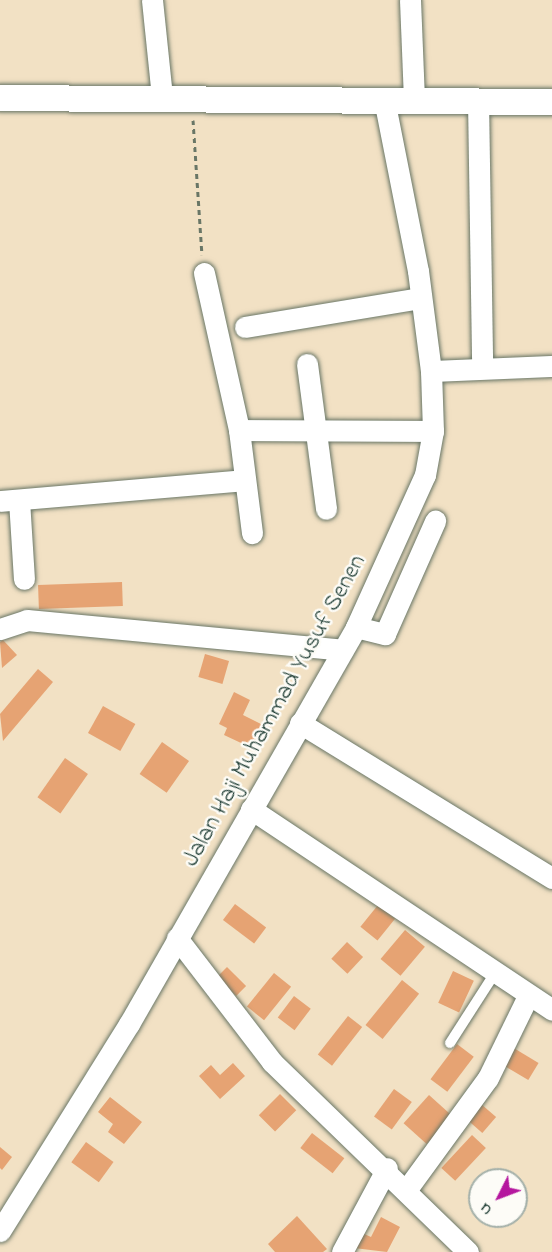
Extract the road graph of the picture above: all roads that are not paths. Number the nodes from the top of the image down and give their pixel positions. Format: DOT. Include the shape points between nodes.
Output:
graph roads {
  1 [pos="152,0"];
  2 [pos="410,0"];
  3 [pos="162,97"];
  4 [pos="0,98"];
  5 [pos="414,98"];
  6 [pos="384,100"];
  7 [pos="478,100"];
  8 [pos="552,102"];
  9 [pos="204,273"];
  10 [pos="420,298"];
  11 [pos="245,327"];
  12 [pos="307,364"];
  13 [pos="552,366"];
  14 [pos="482,368"];
  15 [pos="431,371"];
  16 [pos="239,430"];
  17 [pos="318,430"];
  18 [pos="433,431"];
  19 [pos="244,480"];
  20 [pos="9,501"];
  21 [pos="326,509"];
  22 [pos="435,521"];
  23 [pos="252,533"];
  24 [pos="24,579"];
  25 [pos="356,627"];
  26 [pos="0,629"];
  27 [pos="343,650"];
  28 [pos="300,723"];
  29 [pos="251,809"];
  30 [pos="552,878"];
  31 [pos="177,938"];
  32 [pos="495,973"];
  33 [pos="528,996"];
  34 [pos="552,1010"];
  35 [pos="450,1043"];
  36 [pos="387,1168"];
  37 [pos="407,1189"];
  38 [pos="1,1229"];
  39 [pos="342,1252"];
  40 [pos="468,1252"];
  1 -- 3 [label="street"];
  2 -- 5 [label="street"];
  3 -- 4 [label="street"];
  3 -- 6 [label="street"];
  5 -- 6 [label="street"];
  5 -- 7 [label="street"];
  6 -- 10 [label="street, Jalan Haji Muhammad Yusuf Senen"];
  7 -- 8 [label="street"];
  7 -- 14 [label="street"];
  9 -- 16 [label="street"];
  10 -- 11 [label="street"];
  10 -- 15 [label="street, Jalan Haji Muhammad Yusuf Senen"];
  12 -- 17 [label="street"];
  13 -- 14 [label="street"];
  14 -- 15 [label="street"];
  15 -- 18 [label="street, Jalan Haji Muhammad Yusuf Senen"];
  16 -- 17 [label="street"];
  16 -- 19 [label="street"];
  17 -- 18 [label="street"];
  17 -- 21 [label="street"];
  18 -- 25 [label="street, Jalan Haji Muhammad Yusuf Senen" via="425,476"];
  19 -- 20 [label="street"];
  19 -- 23 [label="street"];
  20 -- 24 [label="street"];
  22 -- 25 [label="street" via="385,634"];
  25 -- 27 [label="street, Jalan Haji Muhammad Yusuf Senen"];
  26 -- 27 [label="street" via="27,620"];
  27 -- 28 [label="street, Jalan Haji Muhammad Yusuf Senen"];
  28 -- 29 [label="street, Jalan Haji Muhammad Yusuf Senen"];
  28 -- 30 [label="street"];
  29 -- 31 [label="street, Jalan Haji Muhammad Yusuf Senen"];
  29 -- 32 [label="street"];
  31 -- 36 [label="street" via="272,1062"];
  31 -- 38 [label="street, Jalan Haji Muhammad Yusuf Senen"];
  32 -- 33 [label="street"];
  32 -- 35 [label="lane"];
  33 -- 34 [label="street"];
  33 -- 37 [label="street" via="488,1078"];
  36 -- 37 [label="street"];
  36 -- 39 [label="street"];
  37 -- 40 [label="street"];
}
